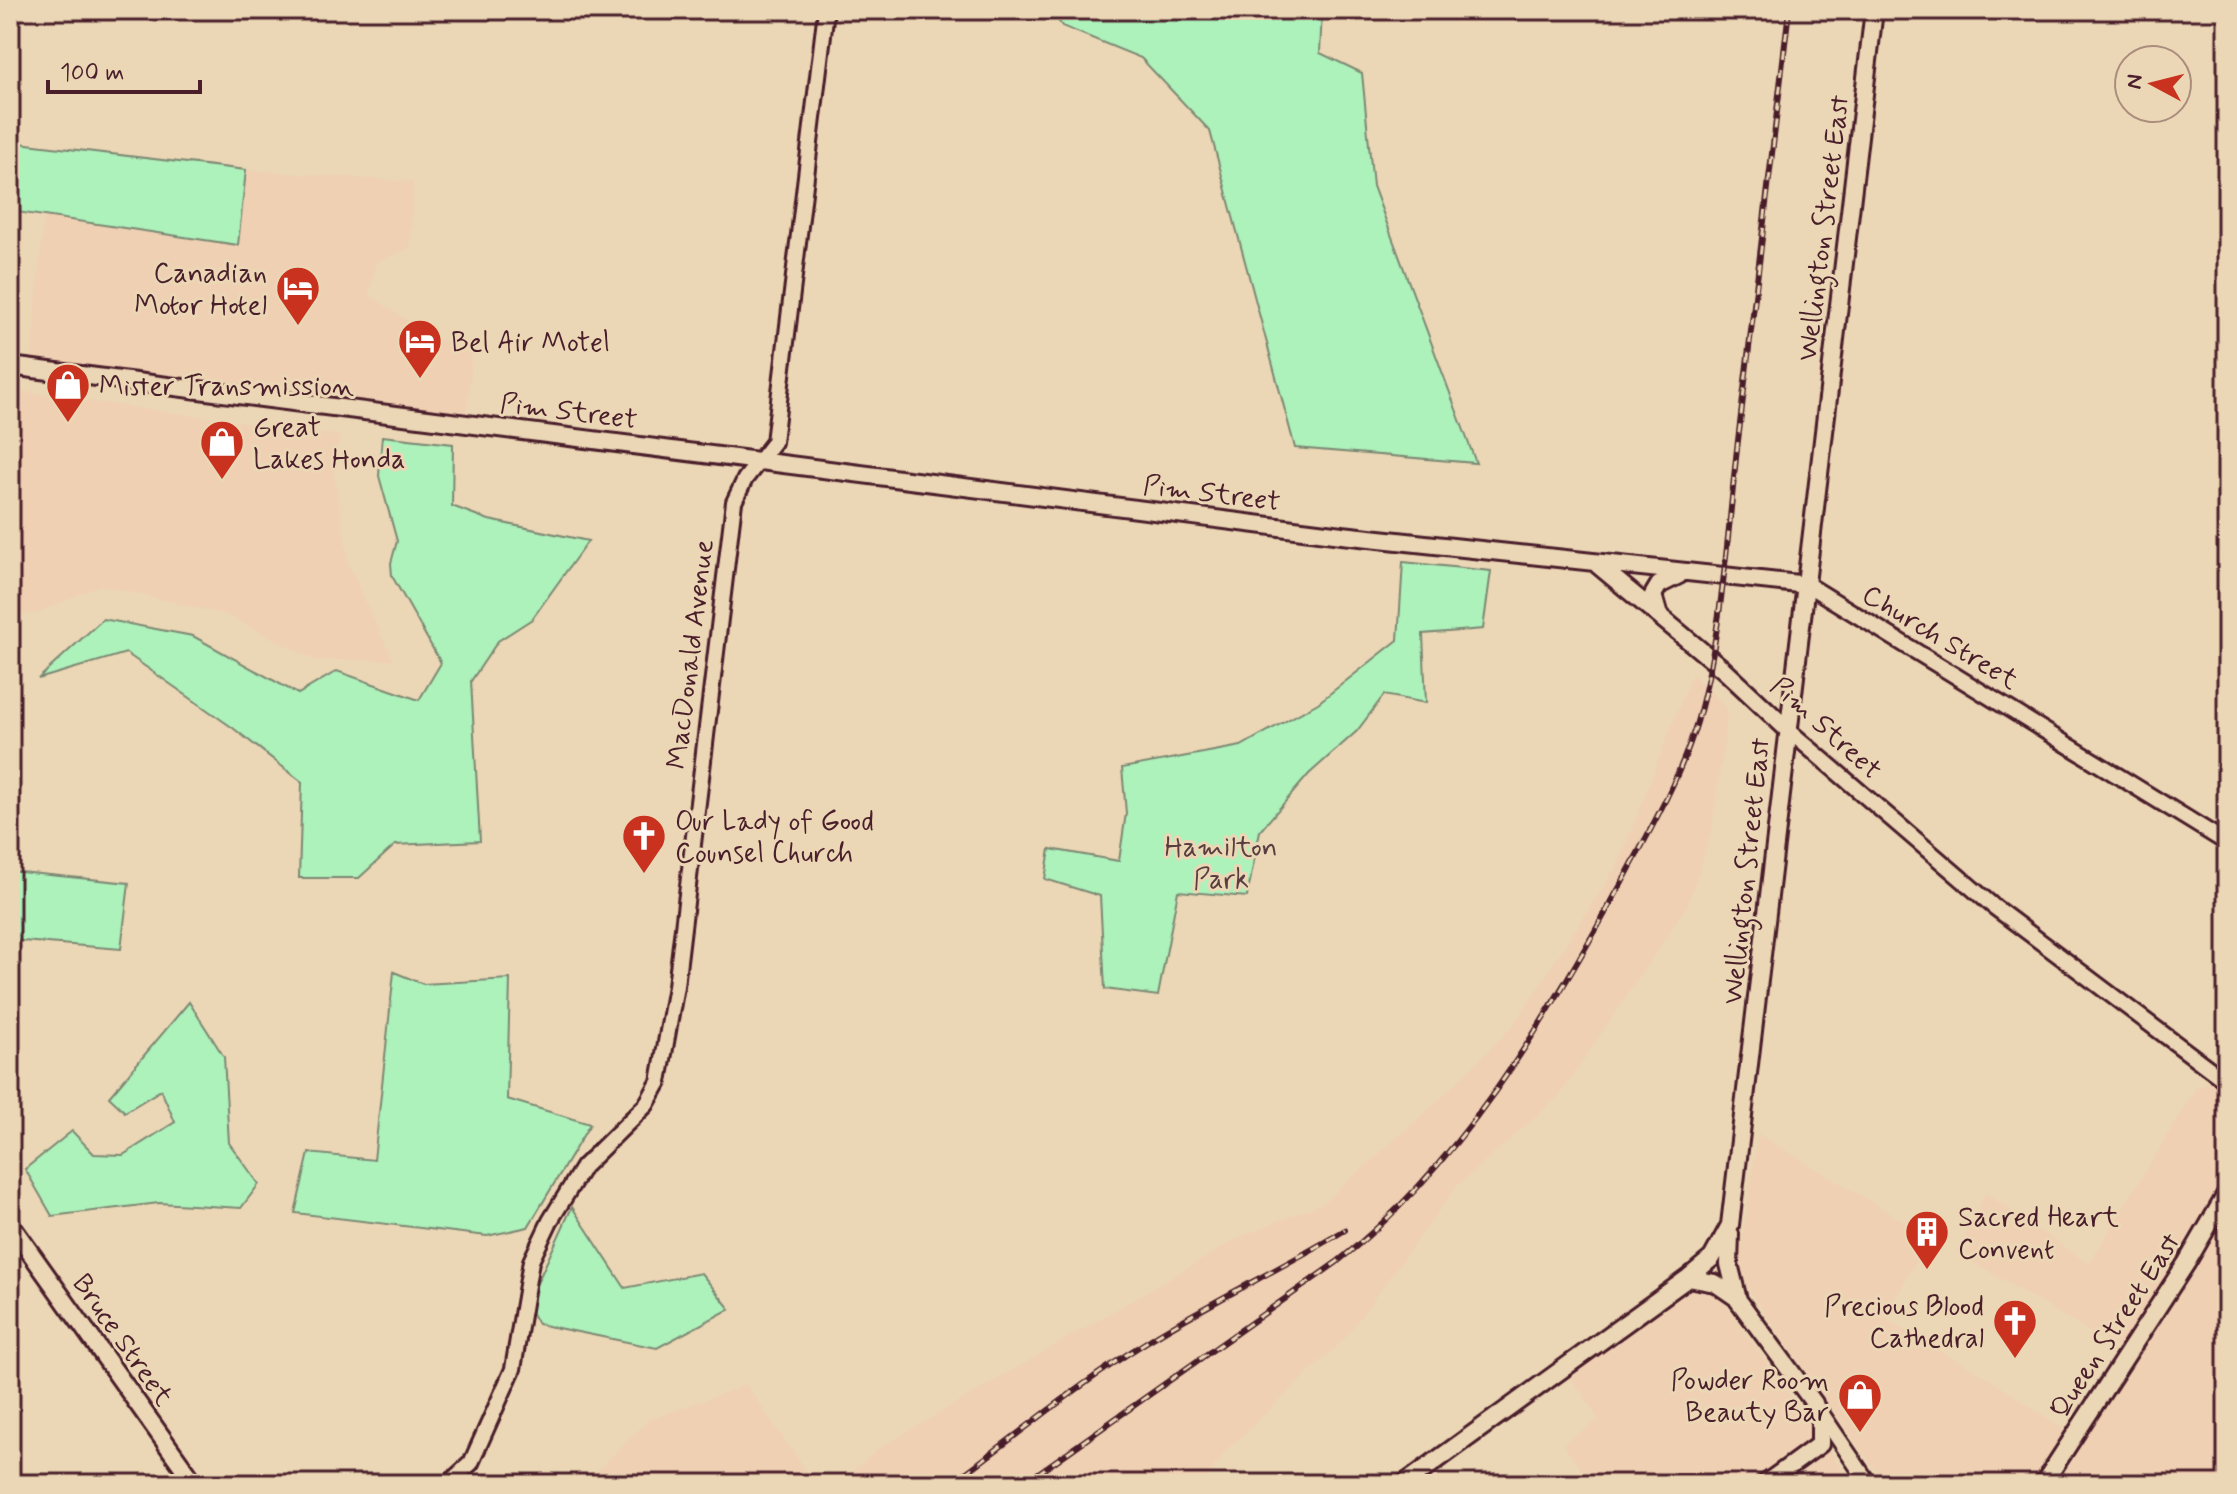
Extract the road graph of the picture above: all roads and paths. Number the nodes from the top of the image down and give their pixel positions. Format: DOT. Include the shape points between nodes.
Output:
graph roads {
  1 [pos="826,10"];
  2 [pos="1874,10"];
  3 [pos="10,366"];
  4 [pos="760,461"];
  5 [pos="1598,564"];
  6 [pos="1688,574"];
  7 [pos="1808,585"];
  8 [pos="1659,618"];
  9 [pos="1787,729"];
  10 [pos="2227,843"];
  11 [pos="2227,1082"];
  12 [pos="2227,1193"];
  13 [pos="10,1224"];
  14 [pos="1730,1225"];
  15 [pos="1688,1278"];
  16 [pos="1738,1300"];
  17 [pos="1814,1403"];
  18 [pos="1820,1444"];
  19 [pos="1866,1479"];
  20 [pos="195,1484"];
  21 [pos="448,1484"];
  22 [pos="1404,1484"];
  23 [pos="1765,1484"];
  24 [pos="2043,1484"];
  1 -- 4 [label="street, MacDonald Avenue" via="774,442"];
  2 -- 7 [label="main road, Wellington Street East"];
  3 -- 4 [label="main road, Pim Street"];
  4 -- 5 [label="main road, Pim Street"];
  4 -- 21 [label="street, MacDonald Avenue" via="734,502 676,986 659,1082 646,1105 583,1167 550,1221 531,1261 513,1369 471,1463"];
  5 -- 6 [label="main road, Church Street"];
  5 -- 8 [label="main road, Pim Street"];
  6 -- 7 [label="main road, Church Street"];
  6 -- 8 [label="main road" via="1659,585 1653,595"];
  7 -- 9 [label="main road, Wellington Street East"];
  7 -- 10 [label="street, Church Street"];
  8 -- 9 [label="main road, Pim Street"];
  9 -- 11 [label="street, Pim Street" via="1993,906"];
  9 -- 14 [label="main road, Wellington Street East"];
  12 -- 24 [label="main road, Queen Street East"];
  13 -- 20 [label="main road, Bruce Street"];
  14 -- 15 [label="main road, Wellington Street East" via="1712,1258"];
  14 -- 16 [label="main road" via="1729,1264"];
  15 -- 16 [label="main road" via="1715,1283"];
  15 -- 22 [label="main road, Wellington Street East"];
  16 -- 17 [label="main road"];
  17 -- 18 [label="main road"];
  17 -- 19 [label="street"];
  18 -- 19 [label="street"];
  18 -- 23 [label="main road"];
}
